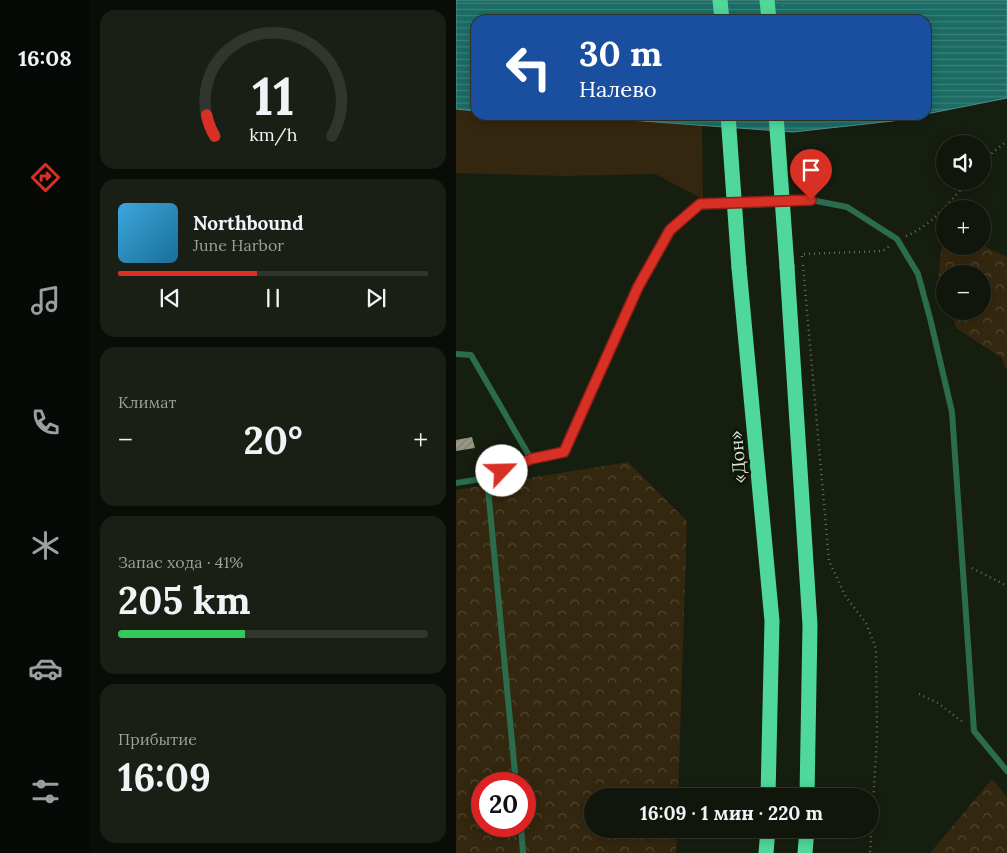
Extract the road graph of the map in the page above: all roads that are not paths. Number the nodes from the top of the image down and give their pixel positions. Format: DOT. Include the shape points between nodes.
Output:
graph roads {
  1 [pos="720,0"];
  2 [pos="768,0"];
  3 [pos="722,15"];
  4 [pos="769,15"];
  5 [pos="728,120"];
  6 [pos="776,120"];
  7 [pos="456,354"];
  8 [pos="531,459"];
  9 [pos="487,478"];
  10 [pos="456,483"];
  11 [pos="1007,771"];
  12 [pos="515,772"];
  13 [pos="768,788"];
  14 [pos="808,788"];
  15 [pos="521,837"];
  16 [pos="767,838"];
  17 [pos="806,838"];
  18 [pos="523,853"];
  19 [pos="766,853"];
  20 [pos="805,853"];
  1 -- 3 [label="highway"];
  2 -- 4 [label="highway"];
  5 -- 13 [label="highway, «Дон», bridge" via="772,621"];
  6 -- 14 [label="highway, bridge" via="810,625"];
  7 -- 8 [label="lane" via="471,355"];
  8 -- 9 [label="lane"];
  8 -- 11 [label="lane" via="564,452 638,287 670,230 700,204 811,200 847,206 897,239 918,274 952,412 974,731"];
  9 -- 10 [label="lane"];
  9 -- 12 [label="lane"];
  15 -- 18 [label="lane"];
  16 -- 19 [label="highway"];
  17 -- 20 [label="highway"];
}
